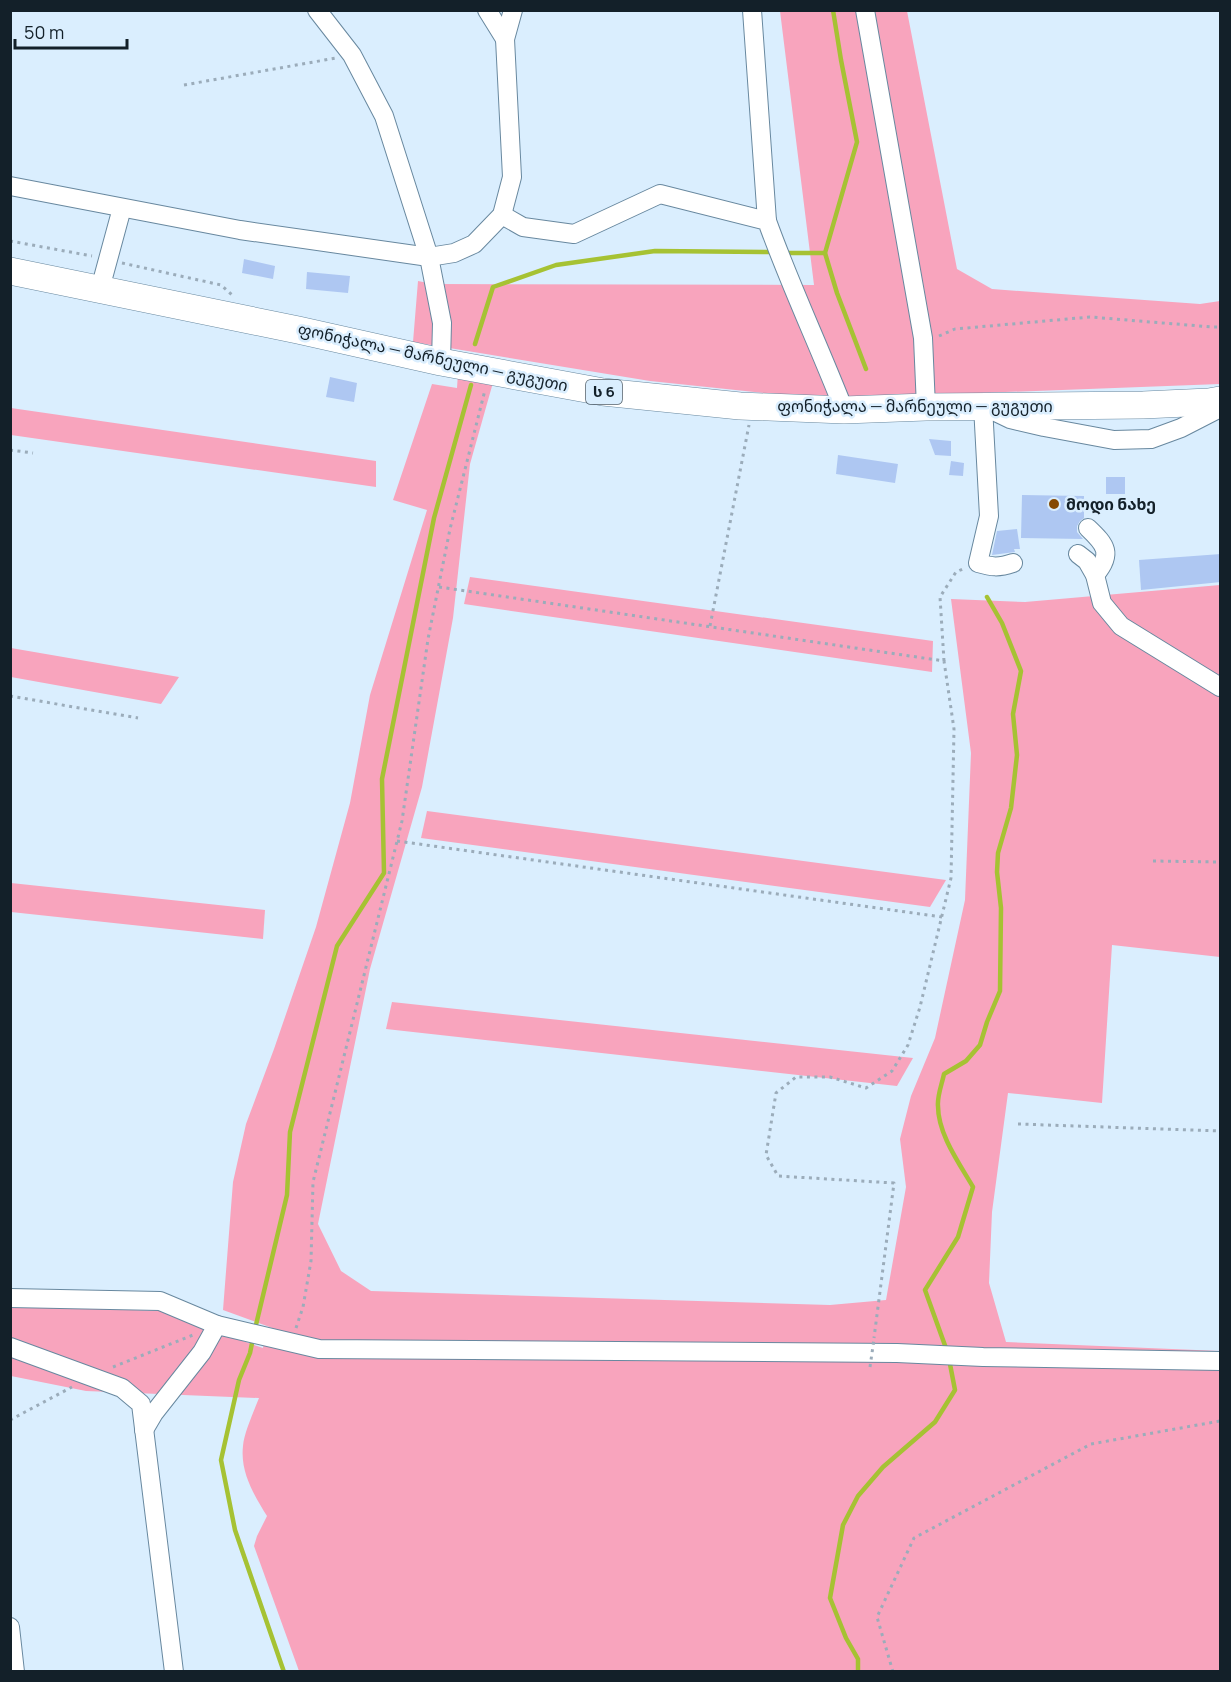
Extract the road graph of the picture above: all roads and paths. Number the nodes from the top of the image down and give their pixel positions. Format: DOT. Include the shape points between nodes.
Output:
graph roads {
  1 [pos="317,10"];
  2 [pos="488,10"];
  3 [pos="513,10"];
  4 [pos="752,10"];
  5 [pos="865,10"];
  6 [pos="505,39"];
  7 [pos="352,55"];
  8 [pos="184,85"];
  9 [pos="10,186"];
  10 [pos="122,208"];
  11 [pos="502,215"];
  12 [pos="767,222"];
  13 [pos="10,241"];
  14 [pos="429,257"];
  15 [pos="108,259"];
  16 [pos="10,271"];
  17 [pos="100,289"];
  18 [pos="238,300"];
  19 [pos="1221,327"];
  20 [pos="923,343"];
  21 [pos="441,362"];
  22 [pos="489,371"];
  23 [pos="1221,400"];
  24 [pos="753,406"];
  25 [pos="926,406"];
  26 [pos="983,406"];
  27 [pos="1221,408"];
  28 [pos="844,410"];
  29 [pos="10,450"];
  30 [pos="33,453"];
  31 [pos="1088,528"];
  32 [pos="1078,554"];
  33 [pos="1013,562"];
  34 [pos="978,563"];
  35 [pos="1095,575"];
  36 [pos="438,587"];
  37 [pos="710,626"];
  38 [pos="944,661"];
  39 [pos="1221,687"];
  40 [pos="10,696"];
  41 [pos="138,718"];
  42 [pos="397,841"];
  43 [pos="1153,861"];
  44 [pos="1221,862"];
  45 [pos="943,917"];
  46 [pos="1018,1124"];
  47 [pos="1221,1131"];
  48 [pos="10,1298"];
  49 [pos="217,1325"];
  50 [pos="291,1343"];
  51 [pos="10,1347"];
  52 [pos="1221,1361"];
  53 [pos="870,1367"];
  54 [pos="1221,1421"];
  55 [pos="144,1431"];
  56 [pos="10,1627"];
  57 [pos="15,1671"];
  58 [pos="174,1671"];
  59 [pos="893,1671"];
  1 -- 7 [label="street"];
  2 -- 6 [label="street"];
  3 -- 6 [label="street"];
  4 -- 12 [label="street"];
  5 -- 20 [label="street"];
  6 -- 11 [label="street" via="512,177"];
  7 -- 8 [label="path"];
  7 -- 14 [label="street" via="384,116"];
  9 -- 10 [label="street"];
  10 -- 14 [label="street" via="240,230"];
  10 -- 15 [label="street"];
  11 -- 12 [label="street" via="523,227 574,234 660,194"];
  11 -- 14 [label="street" via="474,244 454,253"];
  12 -- 28 [label="street"];
  13 -- 15 [label="path"];
  14 -- 21 [label="street" via="442,323"];
  15 -- 17 [label="street"];
  15 -- 18 [label="path" via="221,285"];
  16 -- 17 [label="highway, ფონიჭალა — მარნეული — გუგუთი / ს 6"];
  17 -- 21 [label="highway, ფონიჭალა — მარნეული — გუგუთი / ს 6"];
  19 -- 20 [label="path" via="1090,317 955,329"];
  20 -- 25 [label="street"];
  21 -- 22 [label="highway, ფონიჭალა — მარნეული — გუგუთი / ს 6"];
  22 -- 24 [label="highway, ფონიჭალა — მარნეული — გუგუთი / ს 6" via="603,392"];
  22 -- 36 [label="path"];
  23 -- 26 [label="highway, ფონიჭალა — მარნეული — გუგუთი / ს 6" via="1143,405"];
  24 -- 28 [label="highway, ფონიჭალა — მარნეული — გუგუთი / ს 6"];
  24 -- 37 [label="path"];
  25 -- 26 [label="highway, ფონიჭალა — მარნეული — გუგუთი / ს 6"];
  25 -- 28 [label="highway, ფონიჭალა — მარნეული — გუგუთი / ს 6"];
  26 -- 27 [label="street" via="1010,419 1044,428 1114,440 1151,439"];
  26 -- 34 [label="street" via="989,516"];
  29 -- 30 [label="path"];
  31 -- 35 [label="street" via="1102,541 1105,550 1106,559"];
  32 -- 35 [label="street" via="1088,561"];
  33 -- 34 [label="street" via="992,567"];
  34 -- 38 [label="path" via="956,572 940,597"];
  35 -- 39 [label="street" via="1102,603 1121,626"];
  36 -- 37 [label="path"];
  36 -- 42 [label="path"];
  37 -- 38 [label="path"];
  38 -- 45 [label="path" via="954,729 951,878"];
  40 -- 41 [label="path"];
  42 -- 45 [label="path"];
  42 -- 50 [label="path" via="313,1182 310,1261 303,1307"];
  43 -- 44 [label="path"];
  45 -- 53 [label="path, bridge" via="908,1045 892,1071 866,1088 830,1077 796,1077 776,1094 766,1155 778,1176 894,1183"];
  46 -- 47 [label="path"];
  48 -- 49 [label="street" via="160,1301"];
  49 -- 50 [label="street"];
  49 -- 55 [label="street"];
  50 -- 52 [label="street" via="319,1349 897,1353"];
  51 -- 55 [label="street" via="122,1388 141,1404"];
  54 -- 59 [label="path" via="1091,1444 914,1538 877,1617"];
  55 -- 58 [label="street"];
  56 -- 57 [label="street"];
}
